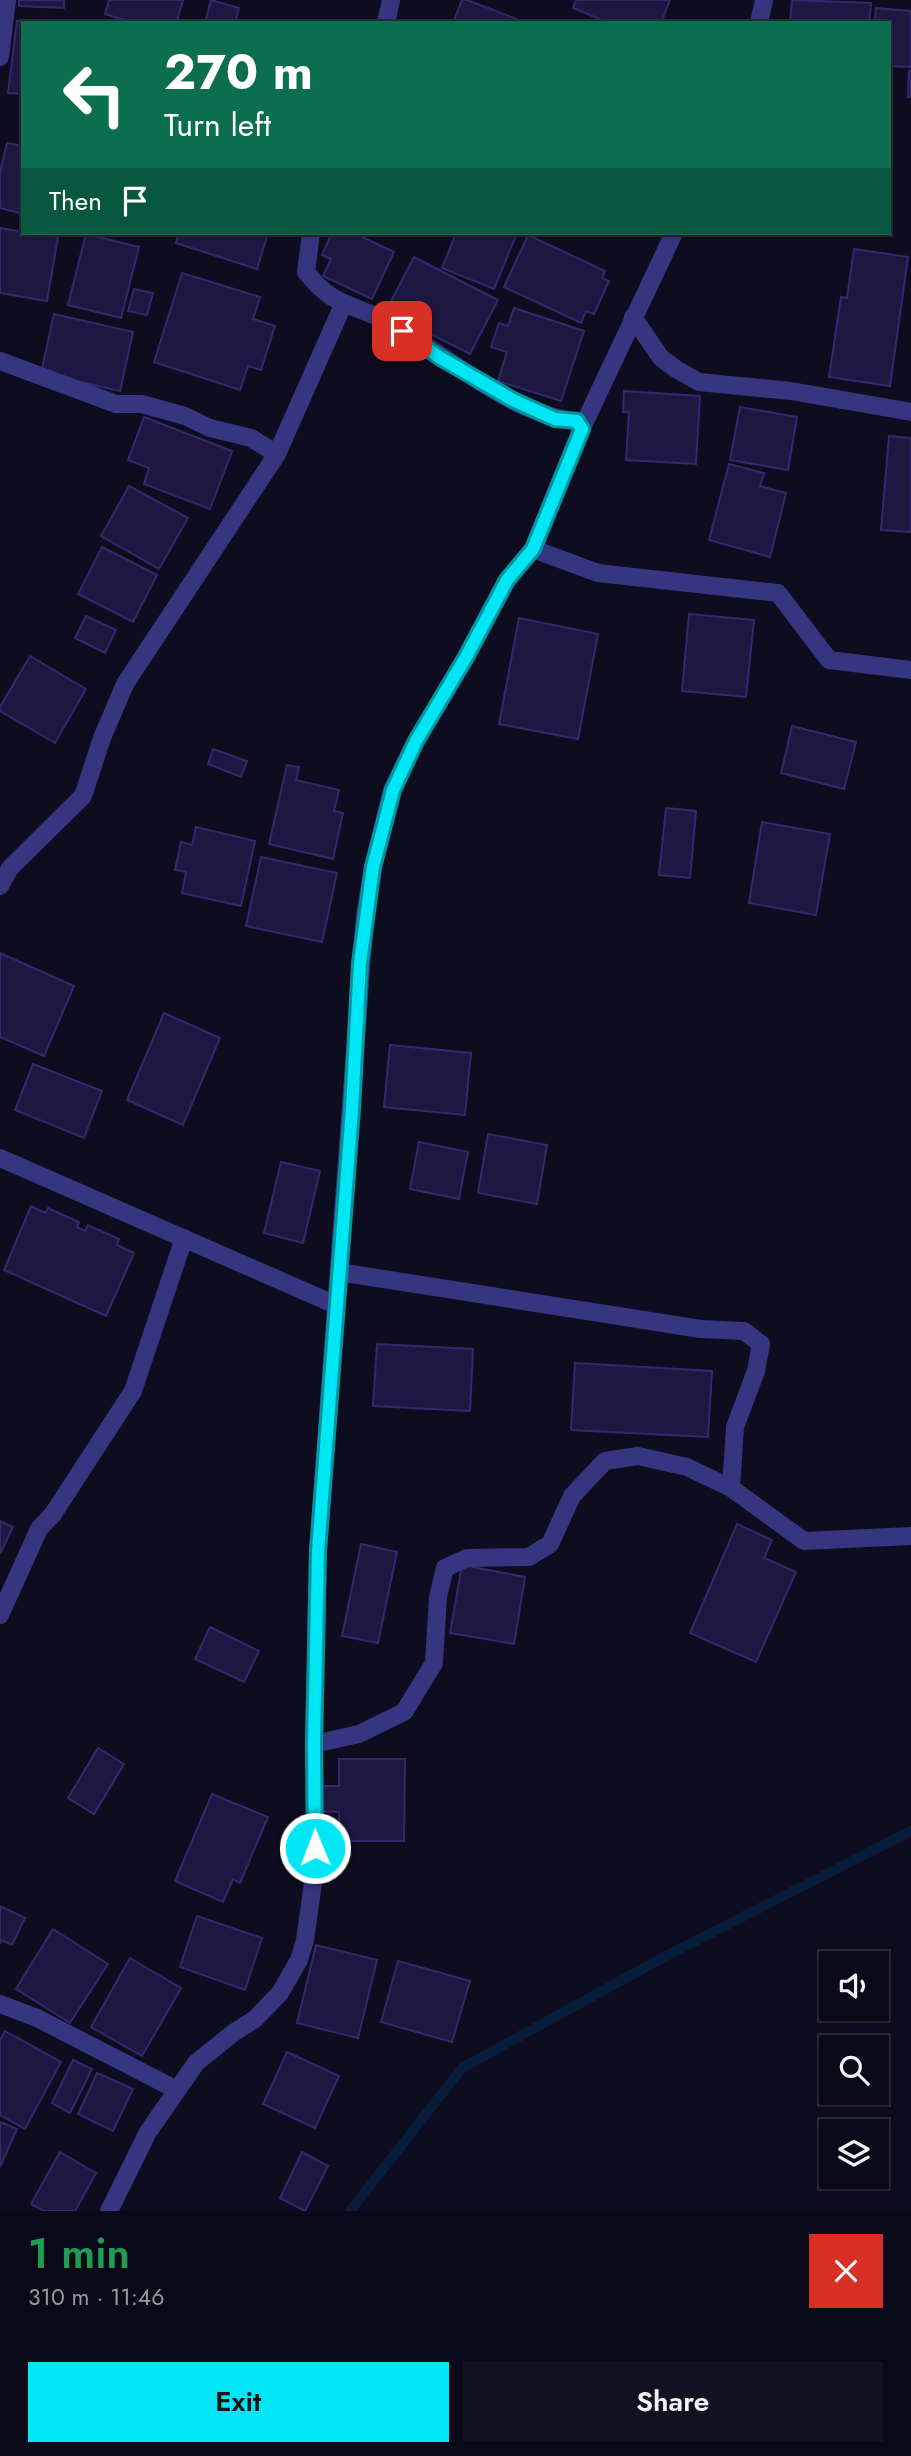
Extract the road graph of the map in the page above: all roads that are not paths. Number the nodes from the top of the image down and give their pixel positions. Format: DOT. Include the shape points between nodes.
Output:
graph roads {
  1 [pos="7,0"];
  2 [pos="391,0"];
  3 [pos="764,0"];
  4 [pos="386,21"];
  5 [pos="759,21"];
  6 [pos="0,57"];
  7 [pos="311,235"];
  8 [pos="673,235"];
  9 [pos="343,305"];
  10 [pos="633,317"];
  11 [pos="0,361"];
  12 [pos="911,412"];
  13 [pos="582,429"];
  14 [pos="277,454"];
  15 [pos="533,549"];
  16 [pos="911,670"];
  17 [pos="5,865"];
  18 [pos="0,886"];
  19 [pos="0,1158"];
  20 [pos="184,1238"];
  21 [pos="339,1272"];
  22 [pos="336,1305"];
  23 [pos="731,1488"];
  24 [pos="911,1536"];
  25 [pos="0,1615"];
  26 [pos="314,1744"];
  27 [pos="0,2004"];
  28 [pos="177,2090"];
  29 [pos="108,2211"];
  1 -- 6 [label="street"];
  2 -- 4 [label="street"];
  3 -- 5 [label="street"];
  7 -- 9 [label="street" via="306,272"];
  8 -- 10 [label="street"];
  9 -- 13 [label="street" via="381,319 513,400 555,419 577,421"];
  9 -- 14 [label="street"];
  10 -- 12 [label="street" via="661,358 699,382 791,391"];
  10 -- 13 [label="street"];
  11 -- 14 [label="street" via="116,404 142,404 251,438"];
  13 -- 15 [label="street"];
  14 -- 17 [label="street" via="125,684 83,796"];
  15 -- 16 [label="street" via="598,573 778,593 829,660"];
  15 -- 21 [label="street" via="507,580 393,790 373,867 364,927"];
  17 -- 18 [label="street"];
  19 -- 20 [label="street"];
  20 -- 22 [label="street"];
  20 -- 25 [label="street" via="133,1391 39,1529"];
  21 -- 22 [label="street"];
  21 -- 23 [label="street" via="701,1329 744,1331 761,1345 734,1427"];
  22 -- 26 [label="street" via="318,1551"];
  23 -- 24 [label="street" via="804,1541"];
  23 -- 26 [label="street" via="687,1467 638,1456 605,1461 572,1496 550,1544 529,1557 467,1558 445,1568 438,1597 434,1663 404,1712 359,1734"];
  26 -- 28 [label="street" via="313,1884 299,1960 268,2007 196,2063"];
  27 -- 28 [label="street" via="37,2018"];
  28 -- 29 [label="street" via="148,2132"];
}
